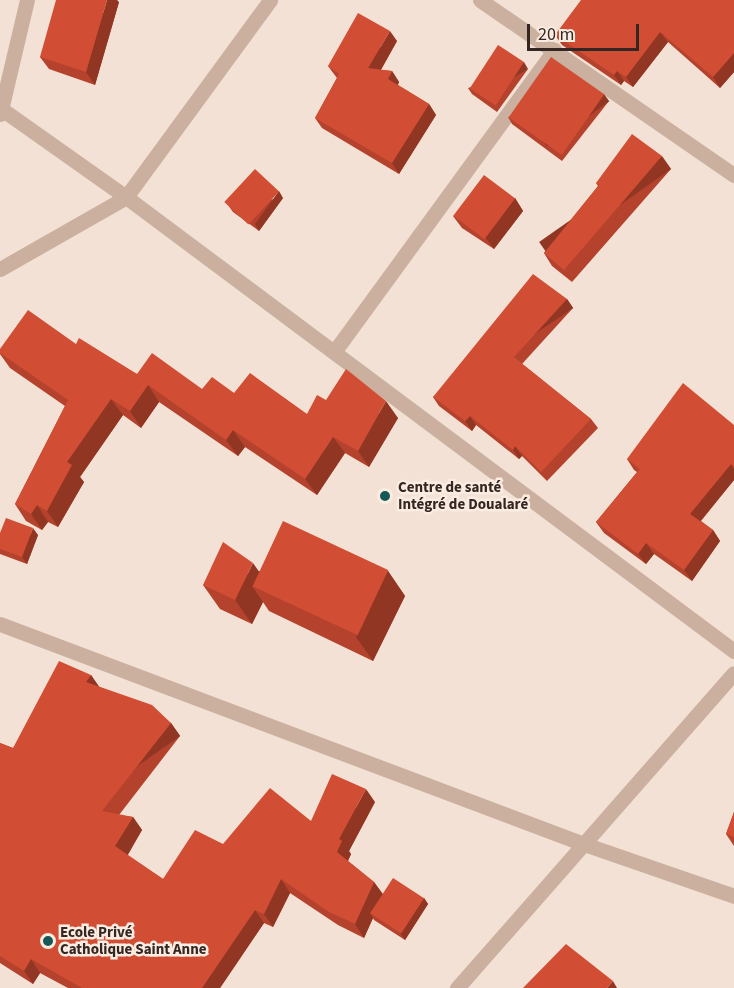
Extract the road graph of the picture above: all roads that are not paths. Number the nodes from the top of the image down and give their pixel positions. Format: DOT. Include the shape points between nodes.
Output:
graph roads {
  1 [pos="27,0"];
  2 [pos="270,0"];
  3 [pos="480,0"];
  4 [pos="554,50"];
  5 [pos="0,110"];
  6 [pos="734,175"];
  7 [pos="126,197"];
  8 [pos="0,269"];
  9 [pos="334,352"];
  10 [pos="0,624"];
  11 [pos="734,651"];
  12 [pos="734,673"];
  13 [pos="581,843"];
  14 [pos="734,896"];
  15 [pos="457,988"];
  1 -- 5 [label="street"];
  2 -- 7 [label="street"];
  3 -- 4 [label="street"];
  4 -- 6 [label="street"];
  4 -- 9 [label="street"];
  5 -- 7 [label="street"];
  7 -- 8 [label="street"];
  7 -- 9 [label="street"];
  9 -- 11 [label="street"];
  10 -- 13 [label="street"];
  12 -- 13 [label="street"];
  13 -- 14 [label="street"];
  13 -- 15 [label="street"];
}
